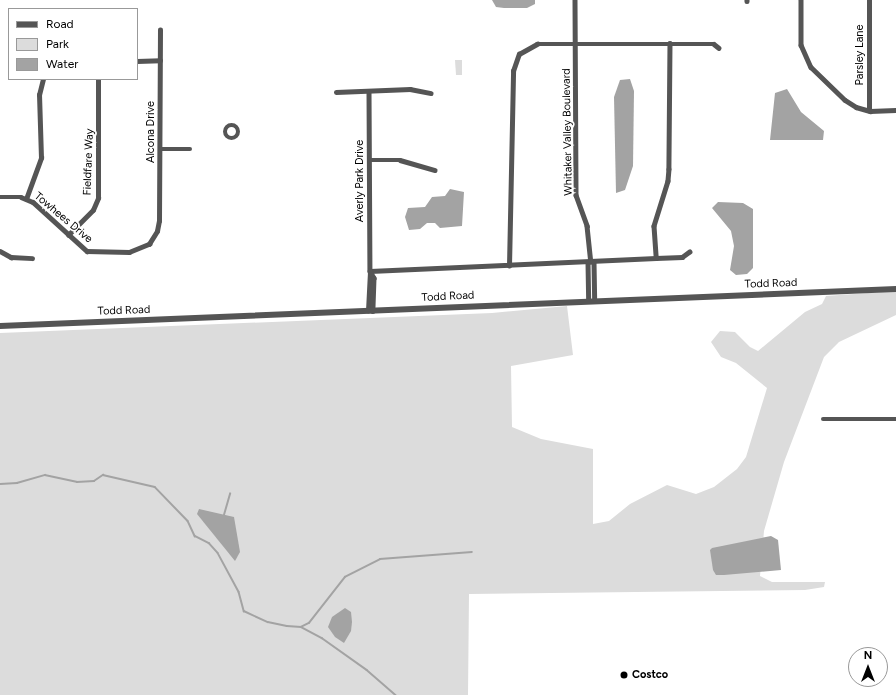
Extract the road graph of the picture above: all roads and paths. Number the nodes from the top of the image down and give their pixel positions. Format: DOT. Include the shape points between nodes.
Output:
graph roads {
  1 [pos="575,0"];
  2 [pos="801,0"];
  3 [pos="869,0"];
  4 [pos="160,30"];
  5 [pos="576,43"];
  6 [pos="670,43"];
  7 [pos="719,48"];
  8 [pos="160,60"];
  9 [pos="138,61"];
  10 [pos="43,80"];
  11 [pos="98,80"];
  12 [pos="369,91"];
  13 [pos="336,92"];
  14 [pos="431,94"];
  15 [pos="869,110"];
  16 [pos="896,110"];
  17 [pos="160,149"];
  18 [pos="190,149"];
  19 [pos="370,160"];
  20 [pos="435,170"];
  21 [pos="0,197"];
  22 [pos="26,199"];
  23 [pos="156,234"];
  24 [pos="68,235"];
  25 [pos="0,251"];
  26 [pos="689,252"];
  27 [pos="32,258"];
  28 [pos="656,258"];
  29 [pos="591,262"];
  30 [pos="509,266"];
  31 [pos="370,271"];
  32 [pos="896,289"];
  33 [pos="592,301"];
  34 [pos="371,311"];
  35 [pos="0,326"];
  36 [pos="823,419"];
  37 [pos="896,419"];
  1 -- 5 [label="street, Whitaker Valley Boulevard"];
  2 -- 15 [label="street" via="801,42 807,61 848,103"];
  3 -- 15 [label="street, Parsley Lane"];
  4 -- 8 [label="street, Alcona Drive"];
  5 -- 6 [label="street"];
  5 -- 29 [label="street, Whitaker Valley Boulevard" via="576,195 587,226"];
  5 -- 30 [label="street" via="536,44 519,54 514,63"];
  6 -- 7 [label="street" via="714,44"];
  6 -- 28 [label="street" via="669,169 668,181 654,226"];
  8 -- 9 [label="street"];
  8 -- 17 [label="street, Alcona Drive"];
  10 -- 22 [label="street" via="39,95 41,158"];
  11 -- 24 [label="street, Fieldfare Way" via="98,198 93,210"];
  12 -- 13 [label="street"];
  12 -- 14 [label="street" via="410,89"];
  12 -- 19 [label="street, Averly Park Drive"];
  15 -- 16 [label="street"];
  17 -- 18 [label="street"];
  17 -- 23 [label="street, Alcona Drive" via="159,221"];
  19 -- 20 [label="street" via="400,160"];
  19 -- 31 [label="street, Averly Park Drive"];
  21 -- 22 [label="street, Towhees Drive"];
  22 -- 24 [label="street, Towhees Drive"];
  23 -- 24 [label="street, Towhees Drive" via="149,244 138,250 100,253 83,249"];
  25 -- 27 [label="street" via="11,257"];
  26 -- 28 [label="street" via="682,257"];
  28 -- 29 [label="street"];
  29 -- 30 [label="street"];
  29 -- 33 [label="street, Whitaker Valley Boulevard"];
  30 -- 31 [label="street"];
  31 -- 34 [label="street, Averly Park Drive" via="374,278"];
  32 -- 33 [label="street, Todd Road"];
  33 -- 34 [label="street, Todd Road"];
  34 -- 35 [label="street, Todd Road"];
  36 -- 37 [label="street"];
}
